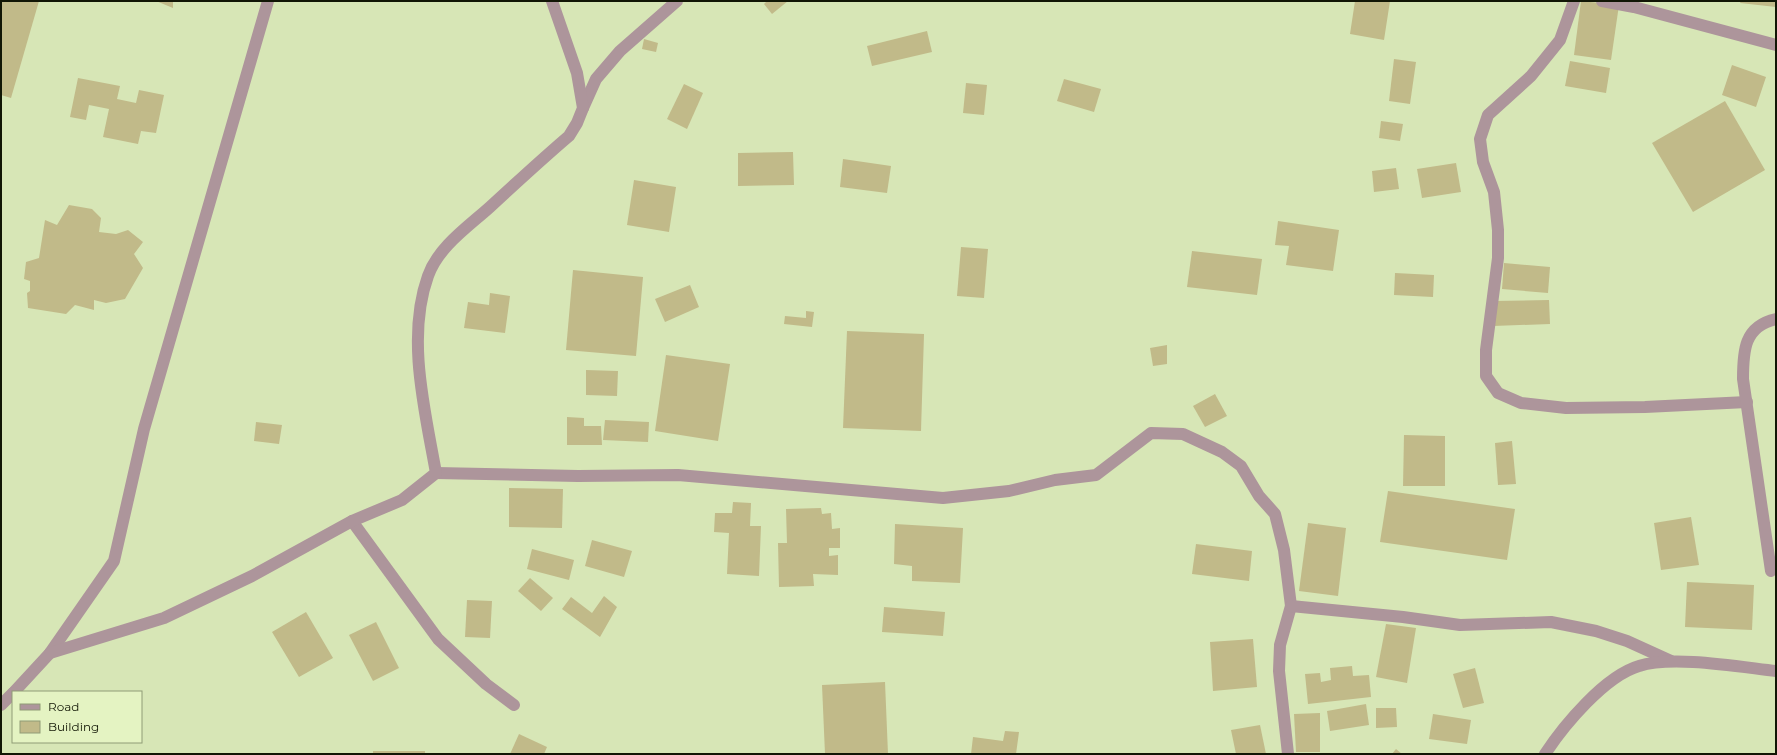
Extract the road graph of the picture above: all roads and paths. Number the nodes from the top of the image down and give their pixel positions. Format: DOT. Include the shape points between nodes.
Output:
graph roads {
  1 [pos="268,1"];
  2 [pos="552,1"];
  3 [pos="677,1"];
  4 [pos="1574,1"];
  5 [pos="1602,1"];
  6 [pos="1776,45"];
  7 [pos="583,108"];
  8 [pos="1776,319"];
  9 [pos="1747,402"];
  10 [pos="436,473"];
  11 [pos="352,521"];
  12 [pos="1771,571"];
  13 [pos="1292,606"];
  14 [pos="50,653"];
  15 [pos="1671,661"];
  16 [pos="1776,671"];
  17 [pos="14,691"];
  18 [pos="12,693"];
  19 [pos="514,705"];
  20 [pos="1,706"];
  21 [pos="1288,754"];
  22 [pos="1545,754"];
  1 -- 14 [label="street" via="144,428 114,561"];
  2 -- 7 [label="street" via="577,73"];
  3 -- 7 [label="street" via="620,51 596,79"];
  4 -- 9 [label="street" via="1560,40 1531,76 1488,115 1480,139 1483,162 1494,192 1498,230 1498,258 1486,350 1486,376 1498,393 1509,398 1521,403 1559,407 1646,408"];
  5 -- 6 [label="street" via="1634,7"];
  7 -- 10 [label="street" via="569,136 459,235 439,255 428,275 421,305 419,379"];
  8 -- 9 [label="street" via="1766,321 1752,333 1743,351 1743,379"];
  9 -- 12 [label="street"];
  10 -- 11 [label="street" via="402,500"];
  10 -- 13 [label="street" via="678,475 943,498 1009,491 1055,480 1096,475 1151,433 1183,434 1222,452 1241,466 1259,496 1275,514 1284,550"];
  11 -- 14 [label="street" via="252,576 164,618"];
  11 -- 19 [label="street" via="438,639 486,684"];
  13 -- 15 [label="street" via="1460,625 1551,622 1627,641"];
  13 -- 21 [label="street" via="1280,645"];
  14 -- 17 [label="street"];
  15 -- 16 [label="street"];
  15 -- 22 [label="street" via="1640,666 1612,679 1558,734"];
  18 -- 20 [label="street"];
}
